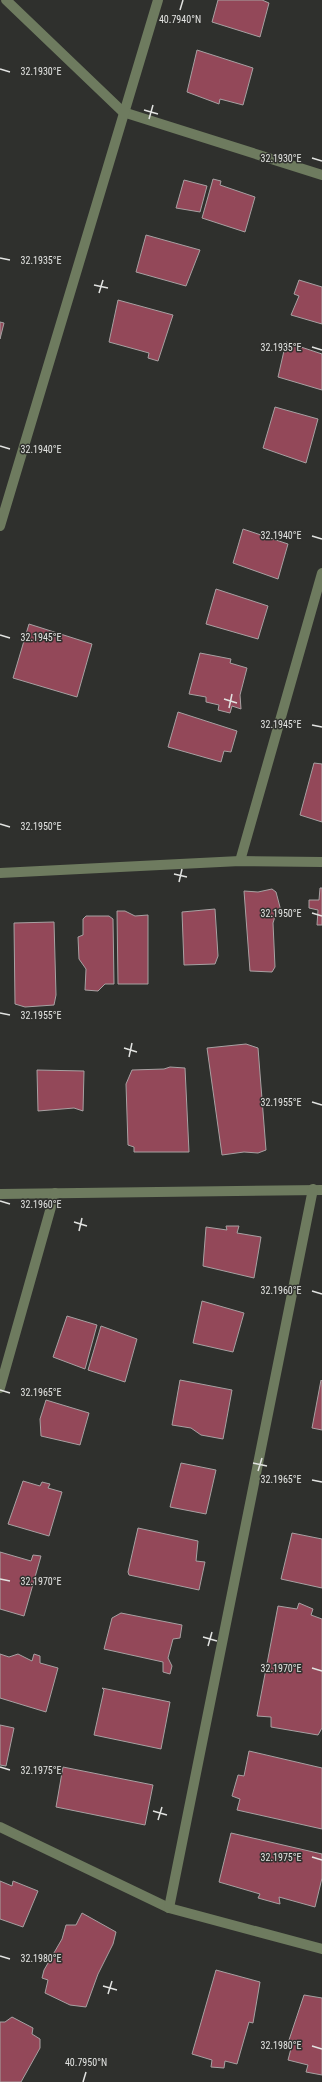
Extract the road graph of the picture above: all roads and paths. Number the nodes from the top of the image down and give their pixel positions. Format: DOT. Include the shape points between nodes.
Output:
graph roads {
  1 [pos="6,0"];
  2 [pos="158,0"];
  3 [pos="123,112"];
  4 [pos="322,175"];
  5 [pos="0,526"];
  6 [pos="322,573"];
  7 [pos="240,861"];
  8 [pos="322,862"];
  9 [pos="0,873"];
  10 [pos="317,1189"];
  11 [pos="55,1193"];
  12 [pos="0,1194"];
  13 [pos="0,1388"];
  14 [pos="0,1827"];
  15 [pos="169,1908"];
  16 [pos="322,1949"];
  1 -- 3 [label="street"];
  2 -- 3 [label="street"];
  3 -- 4 [label="street"];
  3 -- 5 [label="street"];
  6 -- 7 [label="street"];
  7 -- 8 [label="street"];
  7 -- 9 [label="street"];
  10 -- 11 [label="street"];
  10 -- 15 [label="street"];
  11 -- 12 [label="street"];
  11 -- 13 [label="street"];
  14 -- 15 [label="street"];
  15 -- 16 [label="street"];
}
